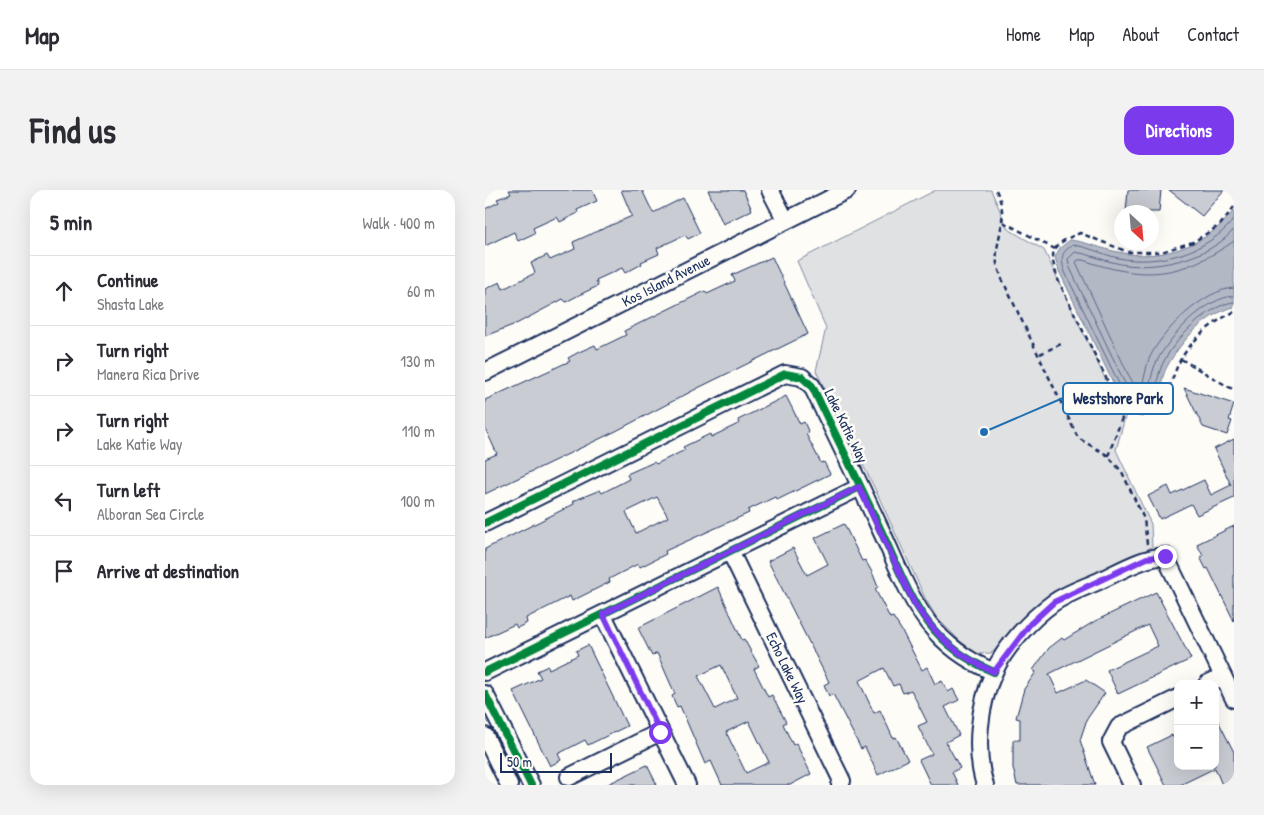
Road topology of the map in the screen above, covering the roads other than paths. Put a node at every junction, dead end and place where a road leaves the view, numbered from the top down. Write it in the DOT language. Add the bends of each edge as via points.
graph roads {
  1 [pos="770,190"];
  2 [pos="847,190"];
  3 [pos="786,221"];
  4 [pos="485,372"];
  5 [pos="859,487"];
  6 [pos="485,522"];
  7 [pos="730,551"];
  8 [pos="603,614"];
  9 [pos="485,672"];
  10 [pos="994,672"];
  11 [pos="1223,676"];
  12 [pos="1215,680"];
  13 [pos="485,694"];
  14 [pos="1234,699"];
  15 [pos="1174,700"];
  16 [pos="660,732"];
  17 [pos="485,736"];
  18 [pos="569,777"];
  19 [pos="509,785"];
  20 [pos="531,785"];
  21 [pos="687,785"];
  22 [pos="840,785"];
  23 [pos="985,785"];
  24 [pos="1132,785"];
  1 -- 3 [label="street"];
  2 -- 3 [label="street, Kos Island Avenue"];
  3 -- 4 [label="street, Kos Island Avenue"];
  5 -- 6 [label="street, Lake Katie Way" via="811,386 803,376 785,374"];
  5 -- 7 [label="street"];
  5 -- 10 [label="street, Lake Katie Way" via="914,603 925,619 958,653"];
  7 -- 8 [label="street"];
  7 -- 22 [label="street, Echo Lake Way" via="842,781"];
  8 -- 9 [label="street"];
  8 -- 16 [label="street"];
  10 -- 11 [label="street" via="1030,624 1054,602 1147,558 1165,556"];
  10 -- 23 [label="street" via="981,729 980,758"];
  11 -- 12 [label="street"];
  11 -- 14 [label="street"];
  13 -- 20 [label="street"];
  15 -- 24 [label="street" via="1119,727 1111,742"];
  16 -- 18 [label="street"];
  16 -- 21 [label="street"];
  17 -- 19 [label="street"];
}
